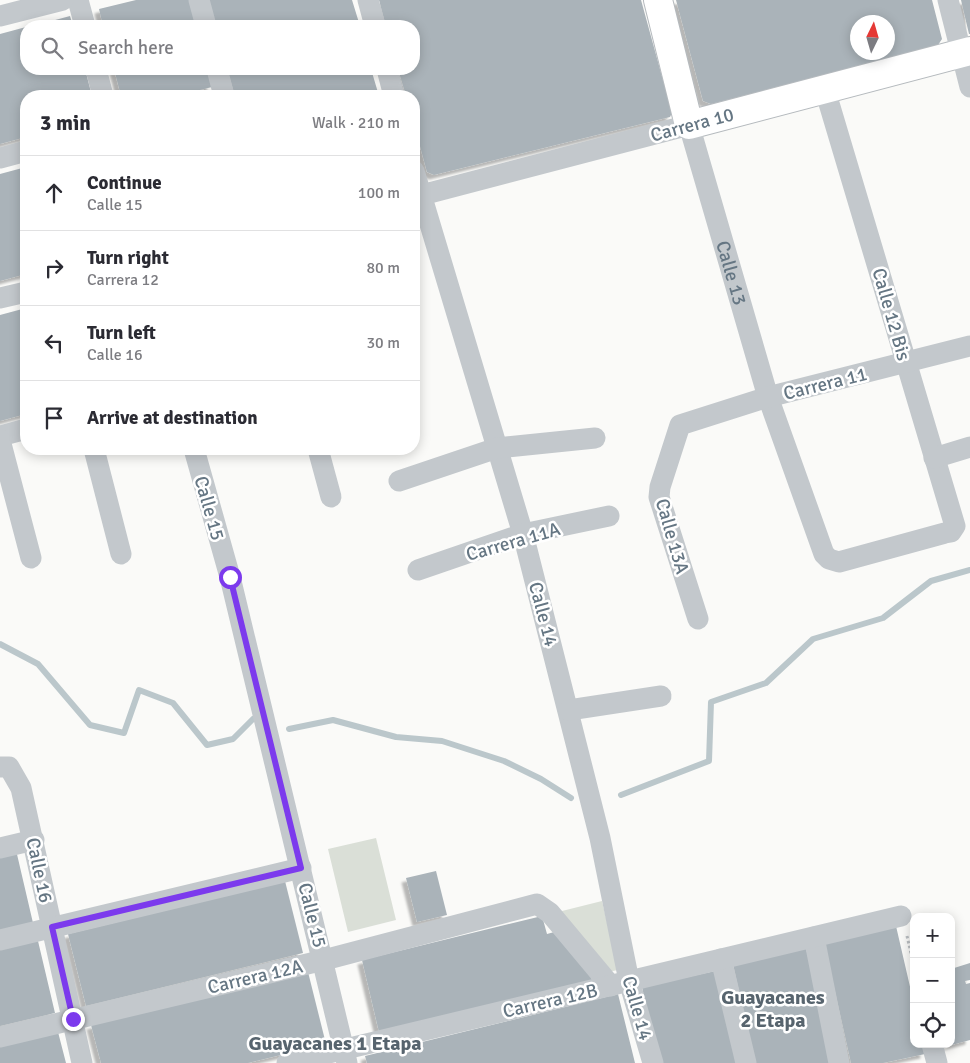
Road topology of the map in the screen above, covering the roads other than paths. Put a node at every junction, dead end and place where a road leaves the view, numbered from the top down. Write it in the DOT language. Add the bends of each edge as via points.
graph roads {
  1 [pos="63,0"];
  2 [pos="78,0"];
  3 [pos="199,0"];
  4 [pos="368,0"];
  5 [pos="658,0"];
  6 [pos="948,0"];
  7 [pos="0,16"];
  8 [pos="83,20"];
  9 [pos="204,20"];
  10 [pos="373,20"];
  11 [pos="966,52"];
  12 [pos="98,75"];
  13 [pos="219,75"];
  14 [pos="388,75"];
  15 [pos="970,87"];
  16 [pos="101,90"];
  17 [pos="222,90"];
  18 [pos="392,90"];
  19 [pos="825,90"];
  20 [pos="689,125"];
  21 [pos="20,153"];
  22 [pos="0,158"];
  23 [pos="420,195"];
  24 [pos="420,205"];
  25 [pos="20,293"];
  26 [pos="0,298"];
  27 [pos="970,346"];
  28 [pos="906,363"];
  29 [pos="768,397"];
  30 [pos="680,424"];
  31 [pos="20,431"];
  32 [pos="0,436"];
  33 [pos="594,438"];
  34 [pos="0,440"];
  35 [pos="497,448"];
  36 [pos="970,448"];
  37 [pos="96,455"];
  38 [pos="196,455"];
  39 [pos="320,455"];
  40 [pos="934,458"];
  41 [pos="399,481"];
  42 [pos="331,497"];
  43 [pos="609,516"];
  44 [pos="523,534"];
  45 [pos="945,534"];
  46 [pos="121,554"];
  47 [pos="31,558"];
  48 [pos="418,570"];
  49 [pos="698,619"];
  50 [pos="661,696"];
  51 [pos="569,710"];
  52 [pos="4,767"];
  53 [pos="34,840"];
  54 [pos="0,848"];
  55 [pos="301,868"];
  56 [pos="901,916"];
  57 [pos="52,927"];
  58 [pos="814,937"];
  59 [pos="0,940"];
  60 [pos="721,959"];
  61 [pos="324,960"];
  62 [pos="620,984"];
  63 [pos="73,1019"];
  64 [pos="0,1037"];
  65 [pos="933,1048"];
  66 [pos="346,1056"];
  67 [pos="82,1063"];
  68 [pos="287,1063"];
  69 [pos="654,1063"];
  70 [pos="746,1063"];
  71 [pos="839,1063"];
  72 [pos="937,1063"];
  1 -- 7 [label="street"];
  2 -- 8 [label="street"];
  3 -- 9 [label="street"];
  4 -- 10 [label="street"];
  5 -- 20 [label="main road, Calle 13"];
  6 -- 11 [label="street"];
  11 -- 15 [label="street"];
  11 -- 19 [label="main road, Carrera 10"];
  12 -- 16 [label="street"];
  13 -- 17 [label="street"];
  14 -- 18 [label="street"];
  19 -- 20 [label="main road, Carrera 10"];
  19 -- 28 [label="street, Calle 12 Bis"];
  20 -- 23 [label="street, Carrera 10"];
  20 -- 29 [label="street, Calle 13"];
  21 -- 22 [label="street"];
  24 -- 35 [label="street, Calle 14"];
  25 -- 26 [label="street"];
  27 -- 28 [label="street, Carrera 11"];
  28 -- 29 [label="street, Carrera 11"];
  28 -- 40 [label="street, Calle 12 Bis"];
  29 -- 30 [label="street, Carrera 11"];
  29 -- 45 [label="street, Calle 13" via="824,554 829,560 839,562"];
  30 -- 49 [label="street, Calle 13A" via="659,497"];
  31 -- 32 [label="street"];
  33 -- 35 [label="street"];
  34 -- 47 [label="street"];
  35 -- 41 [label="street"];
  35 -- 44 [label="street, Calle 14"];
  36 -- 40 [label="street"];
  37 -- 46 [label="street"];
  38 -- 55 [label="street, Calle 15" via="230,577"];
  39 -- 42 [label="street"];
  40 -- 45 [label="street, Calle 12 Bis" via="955,526"];
  43 -- 44 [label="street, Carrera 11A"];
  44 -- 48 [label="street, Carrera 11A"];
  44 -- 51 [label="street, Calle 14"];
  50 -- 51 [label="street"];
  51 -- 62 [label="street, Calle 14" via="600,838"];
  52 -- 53 [label="street, Calle 16" via="21,788"];
  53 -- 54 [label="street"];
  53 -- 57 [label="street, Calle 16"];
  55 -- 57 [label="street"];
  55 -- 61 [label="street, Calle 15"];
  56 -- 58 [label="street, Carrera 12B"];
  57 -- 59 [label="street"];
  57 -- 63 [label="street, Calle 16"];
  58 -- 60 [label="street, Carrera 12B"];
  58 -- 71 [label="street"];
  60 -- 62 [label="street, Carrera 12B"];
  60 -- 70 [label="street"];
  61 -- 62 [label="street, Carrera 12A" via="537,904 550,913"];
  61 -- 63 [label="street, Carrera 12A"];
  61 -- 66 [label="street, Calle 15"];
  62 -- 66 [label="street, Carrera 12B"];
  62 -- 69 [label="street, Calle 14"];
  63 -- 64 [label="street, Carrera 12A"];
  63 -- 67 [label="street, Calle 16"];
  65 -- 72 [label="street"];
  66 -- 68 [label="street, Carrera 12B"];
}
